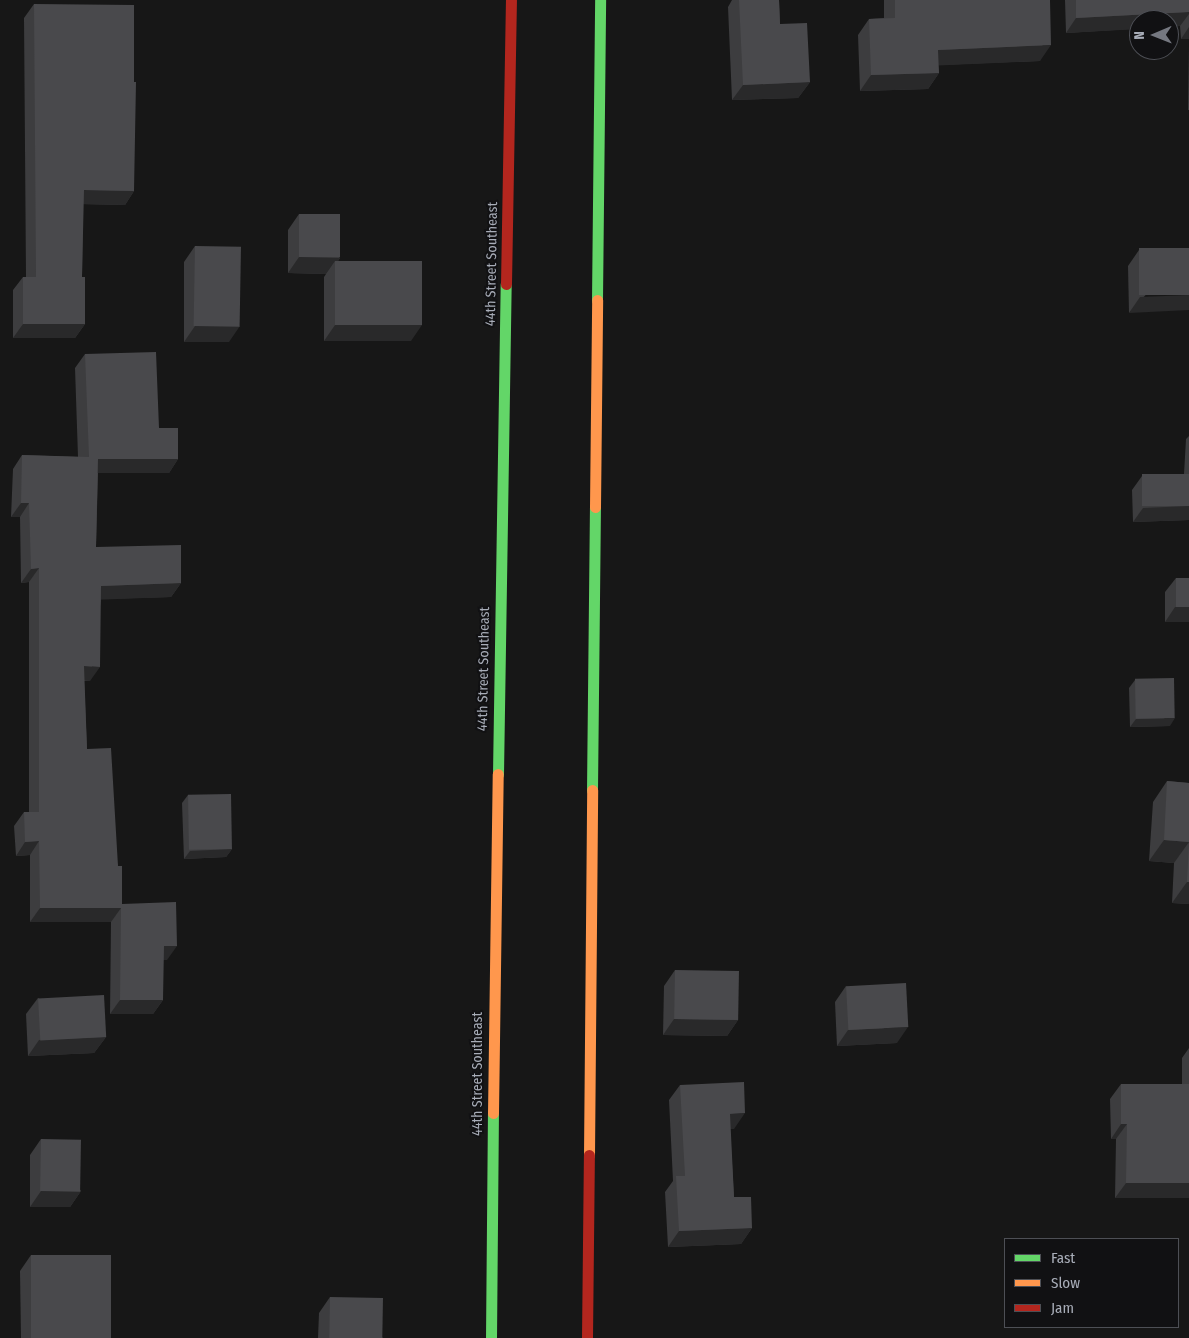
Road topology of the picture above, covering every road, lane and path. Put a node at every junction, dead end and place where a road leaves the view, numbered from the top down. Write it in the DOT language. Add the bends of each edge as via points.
graph roads {
  1 [pos="511,0"];
  2 [pos="595,0"];
  3 [pos="600,0"];
  4 [pos="600,17"];
  5 [pos="491,1338"];
  6 [pos="587,1338"];
  1 -- 5 [label="main road, 44th Street Southeast" via="494,966"];
  2 -- 4 [label="main road"];
  3 -- 4 [label="main road"];
  4 -- 6 [label="main road"];
}
